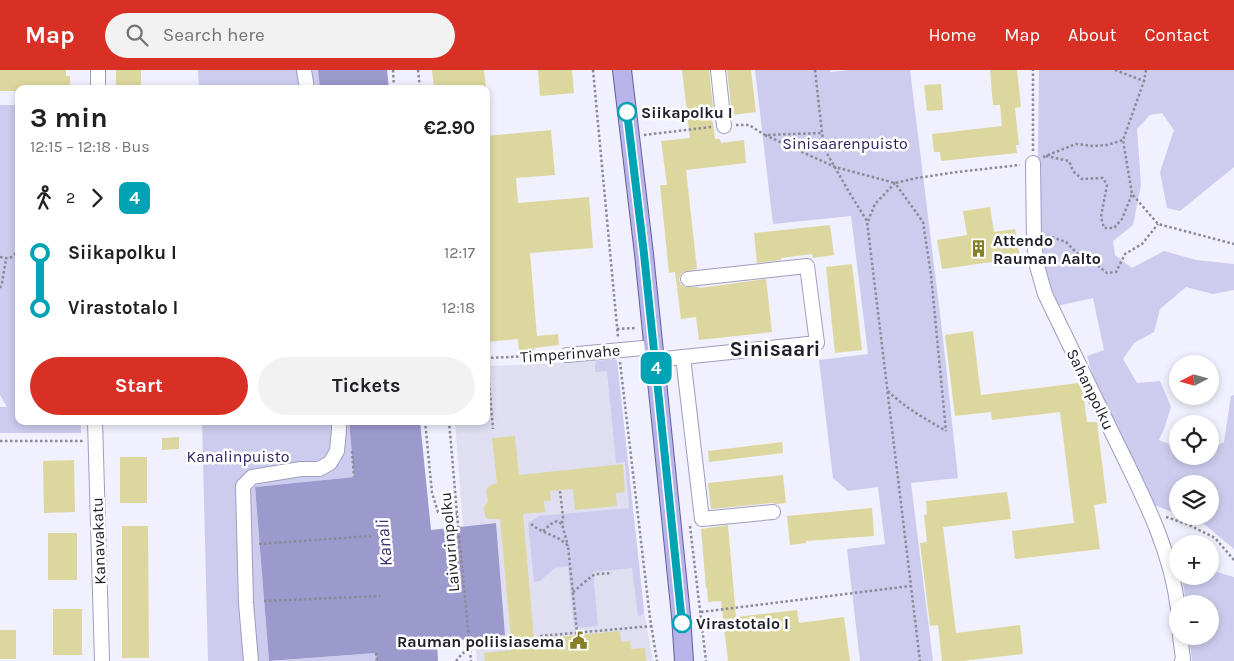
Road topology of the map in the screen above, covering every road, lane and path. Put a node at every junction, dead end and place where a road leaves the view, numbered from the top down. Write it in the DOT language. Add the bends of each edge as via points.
graph roads {
  1 [pos="98,70"];
  2 [pos="304,70"];
  3 [pos="393,70"];
  4 [pos="418,70"];
  5 [pos="593,70"];
  6 [pos="622,70"];
  7 [pos="718,70"];
  8 [pos="815,70"];
  9 [pos="1033,70"];
  10 [pos="1115,70"];
  11 [pos="1146,70"];
  12 [pos="1144,82"];
  13 [pos="98,85"];
  14 [pos="307,85"];
  15 [pos="394,85"];
  16 [pos="420,85"];
  17 [pos="724,126"];
  18 [pos="765,135"];
  19 [pos="1123,140"];
  20 [pos="1045,155"];
  21 [pos="1033,163"];
  22 [pos="835,167"];
  23 [pos="896,183"];
  24 [pos="1132,194"];
  25 [pos="868,221"];
  26 [pos="1158,224"];
  27 [pos="1049,236"];
  28 [pos="1234,244"];
  29 [pos="15,255"];
  30 [pos="0,257"];
  31 [pos="6,259"];
  32 [pos="688,279"];
  33 [pos="0,288"];
  34 [pos="619,350"];
  35 [pos="567,354"];
  36 [pos="654,354"];
  37 [pos="683,357"];
  38 [pos="490,358"];
  39 [pos="887,390"];
  40 [pos="490,399"];
  41 [pos="95,425"];
  42 [pos="339,425"];
  43 [pos="425,425"];
  44 [pos="449,425"];
  45 [pos="493,429"];
  46 [pos="0,440"];
  47 [pos="95,441"];
  48 [pos="560,491"];
  49 [pos="1148,510"];
  50 [pos="773,512"];
  51 [pos="457,514"];
  52 [pos="531,524"];
  53 [pos="562,524"];
  54 [pos="543,531"];
  55 [pos="372,536"];
  56 [pos="259,544"];
  57 [pos="568,546"];
  58 [pos="1234,560"];
  59 [pos="612,573"];
  60 [pos="910,586"];
  61 [pos="573,592"];
  62 [pos="1175,595"];
  63 [pos="380,596"];
  64 [pos="264,601"];
  65 [pos="700,612"];
  66 [pos="652,626"];
  67 [pos="577,632"];
  68 [pos="540,636"];
  69 [pos="1181,645"];
  70 [pos="470,649"];
  71 [pos="376,653"];
  72 [pos="102,661"];
  73 [pos="251,661"];
  74 [pos="377,661"];
  75 [pos="456,661"];
  76 [pos="471,661"];
  77 [pos="657,661"];
  78 [pos="684,661"];
  79 [pos="920,661"];
  80 [pos="1182,661"];
  1 -- 13 [label="street"];
  2 -- 14 [label="street"];
  3 -- 15 [label="path"];
  4 -- 16 [label="path"];
  5 -- 34 [label="path"];
  6 -- 36 [label="main road"];
  7 -- 17 [label="street"];
  8 -- 22 [label="path" via="825,150"];
  9 -- 21 [label="path"];
  10 -- 12 [label="path"];
  11 -- 12 [label="path"];
  12 -- 19 [label="path"];
  18 -- 22 [label="path"];
  19 -- 20 [label="path" via="1107,145 1076,144"];
  19 -- 24 [label="path"];
  20 -- 21 [label="path"];
  20 -- 24 [label="path" via="1069,161 1082,180 1103,178 1107,185 1101,217 1104,228 1114,228 1122,219"];
  21 -- 23 [label="path"];
  21 -- 49 [label="street, Sahanpolku" via="1034,240 1045,294"];
  22 -- 23 [label="path"];
  22 -- 25 [label="path"];
  23 -- 25 [label="path" via="875,204"];
  23 -- 39 [label="path" via="923,222 946,431 920,416"];
  24 -- 26 [label="path"];
  25 -- 39 [label="path"];
  26 -- 27 [label="path" via="1142,244 1125,254 1116,272 1107,273 1079,255 1066,242"];
  26 -- 28 [label="path"];
  29 -- 31 [label="path"];
  30 -- 31 [label="path"];
  31 -- 33 [label="path"];
  32 -- 37 [label="street, Timperinvahe" via="807,266 817,343"];
  34 -- 35 [label="street, Timperinvahe"];
  34 -- 36 [label="street, Timperinvahe"];
  34 -- 66 [label="path"];
  35 -- 38 [label="path, Timperinvahe"];
  36 -- 37 [label="street, Timperinvahe"];
  36 -- 78 [label="main road"];
  37 -- 50 [label="street" via="702,519"];
  39 -- 60 [label="path"];
  40 -- 45 [label="path"];
  41 -- 47 [label="street, Kanavakatu"];
  42 -- 73 [label="street" via="336,451 330,463 320,469 252,477 243,486"];
  43 -- 51 [label="path" via="432,493 438,512"];
  44 -- 51 [label="path, Laivurinpolku"];
  46 -- 47 [label="path"];
  47 -- 72 [label="street, Kanavakatu"];
  48 -- 53 [label="path"];
  49 -- 58 [label="path" via="1215,538"];
  49 -- 62 [label="street, Sahanpolku" via="1163,545"];
  51 -- 70 [label="path, Laivurinpolku"];
  52 -- 54 [label="path"];
  53 -- 54 [label="path" via="557,521"];
  53 -- 57 [label="path"];
  54 -- 57 [label="path" via="563,540"];
  55 -- 56 [label="path"];
  57 -- 61 [label="path"];
  59 -- 61 [label="path" via="595,575"];
  60 -- 65 [label="path"];
  60 -- 79 [label="path"];
  61 -- 67 [label="path"];
  63 -- 64 [label="path"];
  66 -- 67 [label="path"];
  66 -- 77 [label="path"];
  67 -- 68 [label="path"];
  69 -- 80 [label="street"];
  70 -- 75 [label="path"];
  70 -- 76 [label="path, Laivurinpolku"];
  71 -- 74 [label="path"];
}
